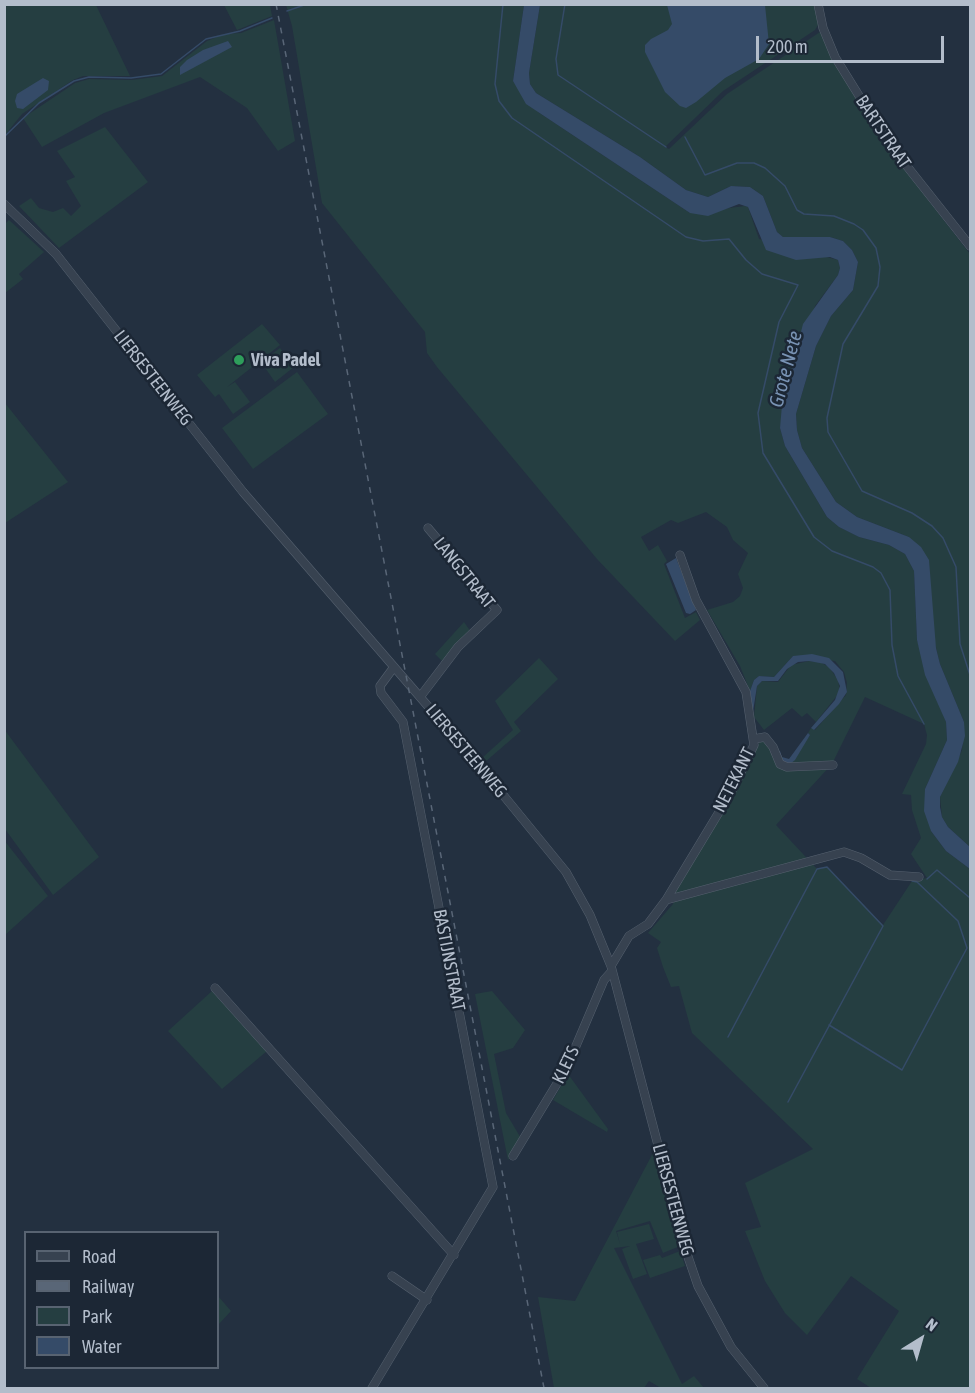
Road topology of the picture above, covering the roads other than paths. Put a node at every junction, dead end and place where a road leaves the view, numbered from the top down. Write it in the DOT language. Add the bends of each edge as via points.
graph roads {
  1 [pos="818,4"];
  2 [pos="4,204"];
  3 [pos="970,246"];
  4 [pos="428,528"];
  5 [pos="680,555"];
  6 [pos="394,667"];
  7 [pos="420,697"];
  8 [pos="754,738"];
  9 [pos="833,765"];
  10 [pos="919,877"];
  11 [pos="666,900"];
  12 [pos="611,968"];
  13 [pos="214,988"];
  14 [pos="513,1156"];
  15 [pos="454,1255"];
  16 [pos="392,1276"];
  17 [pos="427,1300"];
  18 [pos="372,1389"];
  19 [pos="764,1389"];
  1 -- 3 [label="street, BARTSTRAAT" via="835,57 887,141"];
  2 -- 6 [label="street, LIERSESTEENWEG" via="56,254 243,492"];
  4 -- 7 [label="street, LANGSTRAAT" via="497,610 458,647"];
  5 -- 8 [label="street, NETEKANT" via="696,600 746,692 749,727"];
  6 -- 7 [label="street, LIERSESTEENWEG"];
  6 -- 15 [label="street, BASTIJNSTRAAT" via="380,686 381,693 403,722 493,1187"];
  7 -- 12 [label="street, LIERSESTEENWEG" via="566,872 590,915"];
  8 -- 9 [label="street" via="765,737 780,764 787,767"];
  8 -- 11 [label="street, NETEKANT" via="732,789"];
  10 -- 11 [label="street" via="890,875 849,852"];
  11 -- 12 [label="street, NETEKANT" via="648,924 629,936"];
  12 -- 14 [label="street, KLETS" via="567,1067"];
  12 -- 19 [label="street, LIERSESTEENWEG" via="698,1286 731,1347"];
  13 -- 15 [label="street"];
  15 -- 17 [label="street, BASTIJNSTRAAT"];
  16 -- 17 [label="street"];
  17 -- 18 [label="street, BASTIJNSTRAAT"];
}
